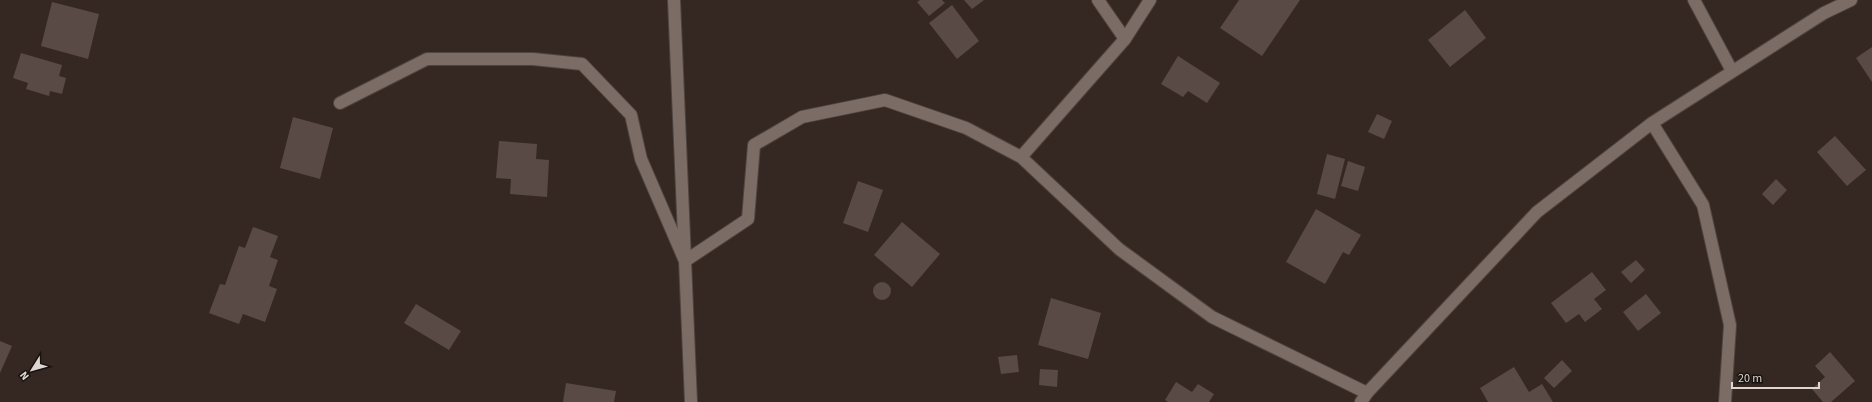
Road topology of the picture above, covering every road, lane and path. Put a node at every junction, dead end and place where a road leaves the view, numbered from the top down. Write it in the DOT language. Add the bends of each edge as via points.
graph roads {
  1 [pos="674,0"];
  2 [pos="1098,0"];
  3 [pos="1150,0"];
  4 [pos="1694,0"];
  5 [pos="1851,0"];
  6 [pos="1125,39"];
  7 [pos="1732,71"];
  8 [pos="340,103"];
  9 [pos="1652,124"];
  10 [pos="1021,157"];
  11 [pos="685,261"];
  12 [pos="1364,398"];
  13 [pos="691,402"];
  14 [pos="1725,402"];
  1 -- 11 [label="street"];
  2 -- 6 [label="street"];
  3 -- 6 [label="street"];
  4 -- 7 [label="street"];
  5 -- 7 [label="street" via="1824,13"];
  6 -- 10 [label="street"];
  7 -- 9 [label="street"];
  8 -- 11 [label="street" via="427,59 533,60 582,64 631,115 641,159"];
  9 -- 12 [label="street" via="1537,212"];
  9 -- 14 [label="street" via="1703,205 1730,325"];
  10 -- 11 [label="street" via="966,128 885,100 802,117 754,145 748,219"];
  10 -- 12 [label="street" via="1119,249 1212,317"];
  11 -- 13 [label="street"];
}
